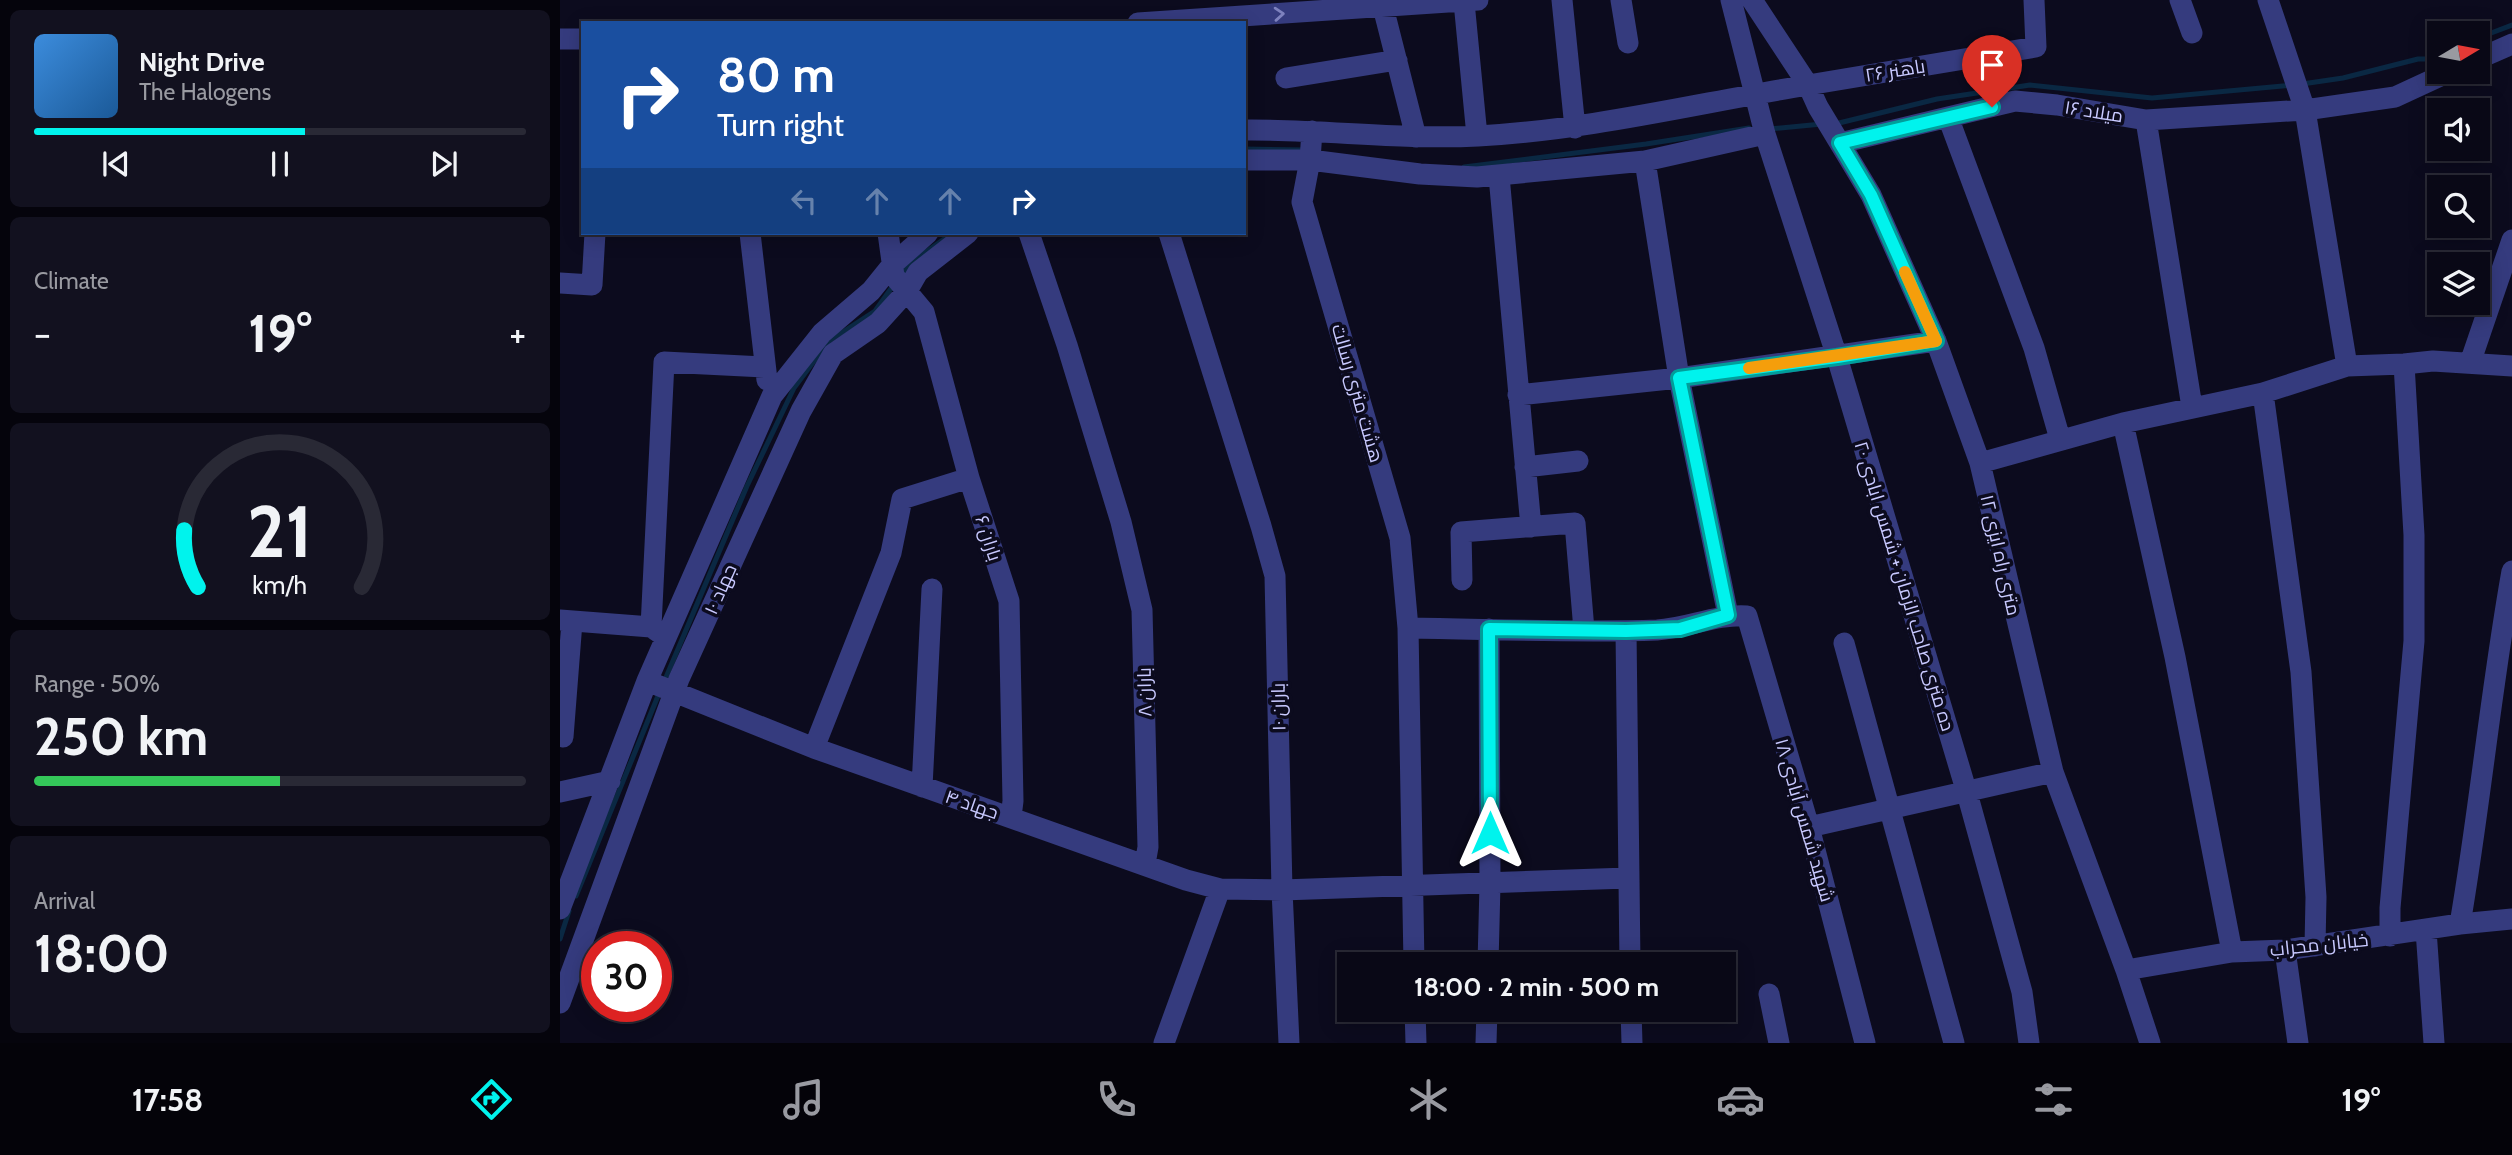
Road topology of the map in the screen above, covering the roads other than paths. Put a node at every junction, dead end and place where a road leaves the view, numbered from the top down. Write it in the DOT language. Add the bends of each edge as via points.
graph roads {
  1 [pos="1562,0"];
  2 [pos="1621,0"];
  3 [pos="1731,0"];
  4 [pos="1752,0"];
  5 [pos="2034,0"];
  6 [pos="2180,0"];
  7 [pos="2268,0"];
  8 [pos="1456,1"];
  9 [pos="1384,7"];
  10 [pos="1169,21"];
  11 [pos="2192,33"];
  12 [pos="560,39"];
  13 [pos="581,39"];
  14 [pos="1628,43"];
  15 [pos="2512,44"];
  16 [pos="2490,54"];
  17 [pos="1397,60"];
  18 [pos="1286,78"];
  19 [pos="2427,82"];
  20 [pos="1808,85"];
  21 [pos="1754,93"];
  22 [pos="2305,110"];
  23 [pos="1948,117"];
  24 [pos="2146,120"];
  25 [pos="1574,128"];
  26 [pos="1246,130"];
  27 [pos="1312,131"];
  28 [pos="1765,134"];
  29 [pos="1477,136"];
  30 [pos="1416,137"];
  31 [pos="1837,139"];
  32 [pos="1246,160"];
  33 [pos="1310,160"];
  34 [pos="1645,160"];
  35 [pos="1499,176"];
  36 [pos="595,235"];
  37 [pos="750,235"];
  38 [pos="888,235"];
  39 [pos="927,235"];
  40 [pos="965,235"];
  41 [pos="1030,235"];
  42 [pos="1170,235"];
  43 [pos="2512,240"];
  44 [pos="899,279"];
  45 [pos="560,284"];
  46 [pos="1936,341"];
  47 [pos="1837,357"];
  48 [pos="2470,363"];
  49 [pos="2404,364"];
  50 [pos="2347,366"];
  51 [pos="2512,366"];
  52 [pos="765,367"];
  53 [pos="1679,378"];
  54 [pos="2263,393"];
  55 [pos="1518,395"];
  56 [pos="772,396"];
  57 [pos="2192,407"];
  58 [pos="2123,423"];
  59 [pos="2060,439"];
  60 [pos="1578,461"];
  61 [pos="1980,463"];
  62 [pos="1525,467"];
  63 [pos="969,478"];
  64 [pos="1531,527"];
  65 [pos="2512,572"];
  66 [pos="1462,580"];
  67 [pos="932,589"];
  68 [pos="1728,615"];
  69 [pos="566,621"];
  70 [pos="1408,628"];
  71 [pos="1489,629"];
  72 [pos="1584,630"];
  73 [pos="1626,631"];
  74 [pos="659,633"];
  75 [pos="1844,643"];
  76 [pos="662,687"];
  77 [pos="563,737"];
  78 [pos="814,748"];
  79 [pos="2053,772"];
  80 [pos="610,781"];
  81 [pos="922,787"];
  82 [pos="560,792"];
  83 [pos="1967,793"];
  84 [pos="1889,811"];
  85 [pos="1011,817"];
  86 [pos="1809,827"];
  87 [pos="1145,864"];
  88 [pos="1628,878"];
  89 [pos="1490,884"];
  90 [pos="1413,887"];
  91 [pos="1220,889"];
  92 [pos="1282,890"];
  93 [pos="560,909"];
  94 [pos="2512,919"];
  95 [pos="2460,924"];
  96 [pos="2426,930"];
  97 [pos="2390,936"];
  98 [pos="2315,946"];
  99 [pos="2285,950"];
  100 [pos="1414,952"];
  101 [pos="1488,952"];
  102 [pos="1630,952"];
  103 [pos="2232,952"];
  104 [pos="2126,970"];
  105 [pos="1769,994"];
  106 [pos="560,1003"];
  107 [pos="1415,1022"];
  108 [pos="1487,1022"];
  109 [pos="1631,1022"];
  110 [pos="1164,1043"];
  111 [pos="1289,1043"];
  112 [pos="1416,1043"];
  113 [pos="1486,1043"];
  114 [pos="1632,1043"];
  115 [pos="1779,1043"];
  116 [pos="1865,1043"];
  117 [pos="1954,1043"];
  118 [pos="2029,1043"];
  119 [pos="2150,1043"];
  120 [pos="2298,1043"];
  121 [pos="2434,1043"];
  1 -- 25 [label="street"];
  2 -- 14 [label="street"];
  3 -- 21 [label="street, ده متری صاحب الزمان + شمس ابادی ۲۰"];
  4 -- 20 [label="street"];
  5 -- 20 [label="street, باهنر ۲۶" via="2036,47"];
  6 -- 11 [label="street"];
  7 -- 22 [label="street"];
  8 -- 9 [label="street"];
  8 -- 29 [label="street"];
  10 -- 9 [label="street, one-way"];
  9 -- 17 [label="street"];
  12 -- 13 [label="street"];
  15 -- 16 [label="street"];
  17 -- 18 [label="street"];
  17 -- 30 [label="street"];
  19 -- 22 [label="street" via="2395,97"];
  20 -- 21 [label="street"];
  20 -- 31 [label="street, ۱۲ متری راه ایزی"];
  21 -- 25 [label="street"];
  21 -- 28 [label="street, ده متری صاحب الزمان + شمس ابادی ۲۰"];
  22 -- 24 [label="street"];
  22 -- 50 [label="street"];
  23 -- 24 [label="street, میلاد ۱۶" via="2015,102"];
  23 -- 31 [label="street, میلاد ۱۶"];
  23 -- 59 [label="street" via="2034,348"];
  24 -- 57 [label="street, میلاد ۱۶"];
  25 -- 29 [label="street"];
  26 -- 27 [label="street"];
  27 -- 30 [label="street"];
  27 -- 33 [label="street, هشت متری رسالت"];
  28 -- 34 [label="street"];
  28 -- 47 [label="street, ده متری صاحب الزمان + شمس ابادی ۲۰"];
  29 -- 30 [label="street"];
  31 -- 46 [label="street, ۱۲ متری راه ایزی" via="1871,195"];
  32 -- 33 [label="street"];
  33 -- 35 [label="street" via="1420,174"];
  33 -- 70 [label="street, هشت متری رسالت" via="1302,202 1400,538"];
  34 -- 35 [label="street"];
  34 -- 53 [label="street"];
  35 -- 55 [label="street"];
  36 -- 45 [label="street" via="592,285"];
  37 -- 52 [label="street"];
  38 -- 44 [label="street"];
  39 -- 44 [label="street"];
  40 -- 44 [label="street, جهاد ۱۰" via="918,272"];
  41 -- 87 [label="street, باران ۸" via="1121,522 1142,610"];
  42 -- 92 [label="street, باران ۱۰" via="1275,576"];
  43 -- 48 [label="street"];
  44 -- 56 [label="street" via="871,291 822,333"];
  44 -- 63 [label="street, باران ۶" via="924,312"];
  44 -- 76 [label="street, جهاد ۱۰" via="878,323 833,354 801,411 679,679"];
  46 -- 47 [label="street"];
  46 -- 61 [label="street, ۱۲ متری راه ایزی"];
  47 -- 53 [label="street"];
  47 -- 83 [label="street, ده متری صاحب الزمان + شمس ابادی ۲۰"];
  48 -- 49 [label="street"];
  48 -- 51 [label="street"];
  49 -- 50 [label="street"];
  49 -- 97 [label="street" via="2414,535 2414,641"];
  50 -- 54 [label="street"];
  52 -- 56 [label="street"];
  52 -- 74 [label="street" via="664,362"];
  53 -- 55 [label="street"];
  53 -- 68 [label="street"];
  54 -- 57 [label="street"];
  54 -- 98 [label="street" via="2301,672"];
  55 -- 62 [label="street"];
  56 -- 74 [label="street"];
  57 -- 58 [label="street"];
  58 -- 59 [label="street"];
  58 -- 103 [label="street" via="2175,657"];
  59 -- 61 [label="street"];
  60 -- 62 [label="street"];
  61 -- 79 [label="street, ۱۲ متری راه ایزی"];
  62 -- 64 [label="street"];
  63 -- 78 [label="street" via="902,499 891,553"];
  63 -- 85 [label="street, باران ۶" via="1009,601"];
  64 -- 66 [label="street" via="1461,532"];
  64 -- 72 [label="street" via="1575,523"];
  65 -- 95 [label="street"];
  67 -- 81 [label="street"];
  68 -- 73 [label="street" via="1680,629"];
  68 -- 86 [label="street, شهید شمس آبادی ۱۸" via="1747,616"];
  69 -- 74 [label="street"];
  69 -- 77 [label="street"];
  70 -- 71 [label="street"];
  70 -- 90 [label="street, هشت متری رسالت"];
  71 -- 72 [label="street"];
  71 -- 89 [label="street"];
  72 -- 73 [label="street"];
  73 -- 88 [label="street"];
  74 -- 76 [label="street"];
  75 -- 84 [label="street"];
  76 -- 78 [label="street, جهاد ۴"];
  76 -- 80 [label="street"];
  76 -- 106 [label="street, جهاد ۱۰"];
  78 -- 81 [label="street, جهاد ۴"];
  79 -- 83 [label="street"];
  79 -- 104 [label="street, ۱۲ متری راه ایزی"];
  80 -- 82 [label="street"];
  80 -- 93 [label="street"];
  81 -- 85 [label="street, جهاد ۴"];
  83 -- 84 [label="street"];
  83 -- 118 [label="street, ده متری صاحب الزمان + شمس ابادی ۲۰" via="2022,992"];
  84 -- 86 [label="street"];
  84 -- 117 [label="street"];
  85 -- 87 [label="street, جهاد ۴"];
  86 -- 116 [label="street, شهید شمس آبادی ۱۸"];
  87 -- 91 [label="street, جهاد ۴"];
  88 -- 89 [label="street, جهاد ۴"];
  88 -- 102 [label="street"];
  89 -- 90 [label="street, جهاد ۴"];
  89 -- 101 [label="street"];
  90 -- 92 [label="street, جهاد ۴"];
  90 -- 100 [label="street, هشت متری رسالت"];
  91 -- 92 [label="street, جهاد ۴"];
  91 -- 110 [label="street"];
  92 -- 111 [label="street, باران ۱۰"];
  94 -- 95 [label="street, خیابان محراب"];
  95 -- 96 [label="street, خیابان محراب"];
  96 -- 97 [label="street, خیابان محراب"];
  96 -- 121 [label="street"];
  97 -- 98 [label="street, خیابان محراب"];
  98 -- 99 [label="street, خیابان محراب"];
  99 -- 103 [label="street, خیابان محراب"];
  99 -- 120 [label="street"];
  103 -- 104 [label="street, خیابان محراب"];
  104 -- 119 [label="street, ۱۲ متری راه ایزی"];
  105 -- 115 [label="street"];
  107 -- 112 [label="street"];
  108 -- 113 [label="street"];
  109 -- 114 [label="street"];
}
